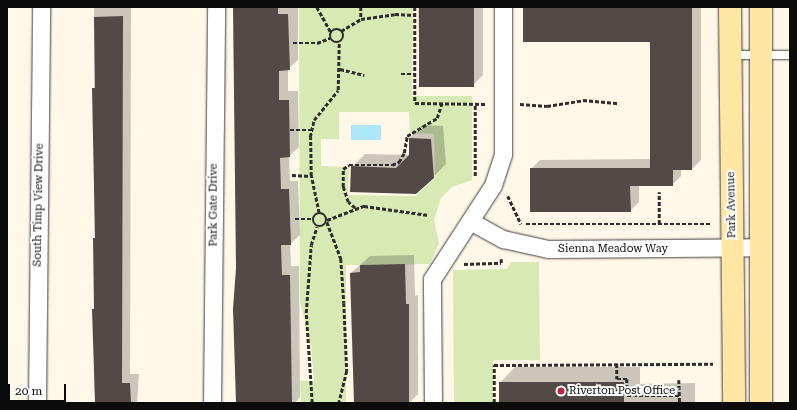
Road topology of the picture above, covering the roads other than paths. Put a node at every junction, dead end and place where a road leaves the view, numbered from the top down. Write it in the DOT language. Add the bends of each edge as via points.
graph roads {
  1 [pos="41,7"];
  2 [pos="216,7"];
  3 [pos="503,7"];
  4 [pos="730,7"];
  5 [pos="761,7"];
  6 [pos="730,55"];
  7 [pos="762,55"];
  8 [pos="790,55"];
  9 [pos="470,221"];
  10 [pos="762,247"];
  11 [pos="733,248"];
  12 [pos="37,403"];
  13 [pos="212,403"];
  14 [pos="433,403"];
  15 [pos="734,403"];
  16 [pos="761,403"];
  1 -- 12 [label="street, South Timp View Drive"];
  2 -- 13 [label="street, Park Gate Drive"];
  3 -- 9 [label="street" via="503,155 493,185"];
  4 -- 6 [label="street, Park Avenue"];
  5 -- 7 [label="street"];
  6 -- 7 [label="lane"];
  6 -- 11 [label="street, Park Avenue"];
  7 -- 8 [label="lane"];
  7 -- 10 [label="street"];
  9 -- 11 [label="street, Sienna Meadow Way" via="503,239 548,249"];
  9 -- 14 [label="street" via="432,279"];
  10 -- 11 [label="street, Sienna Meadow Way"];
  10 -- 16 [label="street"];
  11 -- 15 [label="street, Park Avenue"];
}
